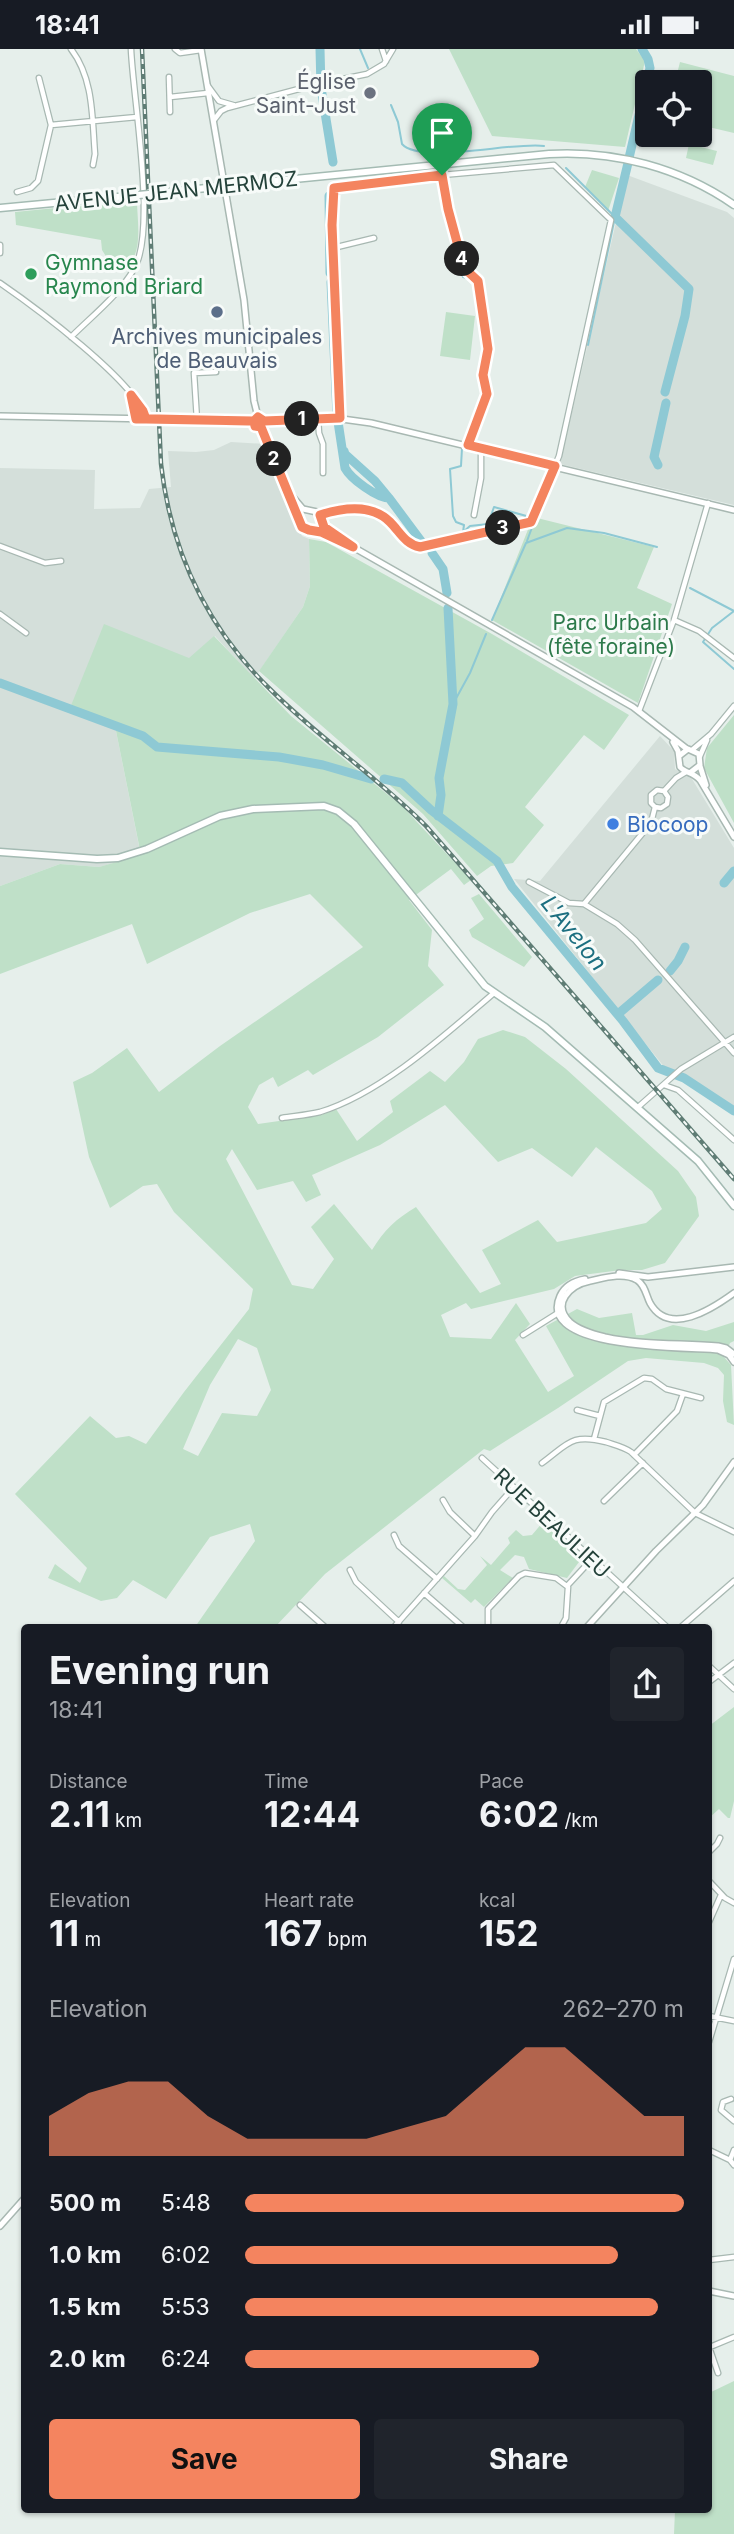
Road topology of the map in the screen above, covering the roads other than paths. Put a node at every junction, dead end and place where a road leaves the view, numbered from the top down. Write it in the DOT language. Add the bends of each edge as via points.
graph roads {
  1 [pos="71,49"];
  2 [pos="131,49"];
  3 [pos="175,49"];
  4 [pos="201,49"];
  5 [pos="382,49"];
  6 [pos="393,49"];
  7 [pos="386,61"];
  8 [pos="169,77"];
  9 [pos="39,78"];
  10 [pos="206,83"];
  11 [pos="208,93"];
  12 [pos="170,97"];
  13 [pos="241,105"];
  14 [pos="170,112"];
  15 [pos="137,117"];
  16 [pos="92,121"];
  17 [pos="214,121"];
  18 [pos="51,125"];
  19 [pos="93,165"];
  20 [pos="442,175"];
  21 [pos="17,192"];
  22 [pos="734,207"];
  23 [pos="0,208"];
  24 [pos="374,238"];
  25 [pos="0,245"];
  26 [pos="333,248"];
  27 [pos="0,253"];
  28 [pos="0,283"];
  29 [pos="71,337"];
  30 [pos="216,372"];
  31 [pos="131,395"];
  32 [pos="0,416"];
  33 [pos="318,418"];
  34 [pos="338,418"];
  35 [pos="136,419"];
  36 [pos="146,419"];
  37 [pos="197,420"];
  38 [pos="259,422"];
  39 [pos="464,444"];
  40 [pos="481,448"];
  41 [pos="555,466"];
  42 [pos="323,473"];
  43 [pos="286,488"];
  44 [pos="708,503"];
  45 [pos="310,510"];
  46 [pos="734,510"];
  47 [pos="474,515"];
  48 [pos="320,518"];
  49 [pos="300,520"];
  50 [pos="312,531"];
  51 [pos="0,546"];
  52 [pos="353,547"];
  53 [pos="61,561"];
  54 [pos="0,614"];
  55 [pos="674,620"];
  56 [pos="26,633"];
  57 [pos="734,658"];
  58 [pos="734,706"];
  59 [pos="639,711"];
  60 [pos="711,734"];
  61 [pos="669,737"];
  62 [pos="690,750"];
  63 [pos="679,755"];
  64 [pos="699,755"];
  65 [pos="679,766"];
  66 [pos="700,766"];
  67 [pos="688,772"];
  68 [pos="672,782"];
  69 [pos="664,791"];
  70 [pos="710,794"];
  71 [pos="655,807"];
  72 [pos="734,837"];
  73 [pos="0,852"];
  74 [pos="529,882"];
  75 [pos="584,904"];
  76 [pos="494,993"];
  77 [pos="734,1037"];
  78 [pos="725,1042"];
  79 [pos="734,1053"];
  80 [pos="664,1086"];
  81 [pos="637,1108"];
  82 [pos="282,1118"];
  83 [pos="734,1140"];
  84 [pos="734,1206"];
  85 [pos="734,1267"];
  86 [pos="648,1277"];
  87 [pos="642,1284"];
  88 [pos="734,1293"];
  89 [pos="558,1313"];
  90 [pos="523,1335"];
  91 [pos="731,1351"];
  92 [pos="734,1362"];
  93 [pos="683,1394"];
  94 [pos="701,1398"];
  95 [pos="577,1410"];
  96 [pos="600,1416"];
  97 [pos="594,1439"];
  98 [pos="634,1455"];
  99 [pos="482,1458"];
  100 [pos="734,1462"];
  101 [pos="542,1463"];
  102 [pos="643,1463"];
  103 [pos="514,1487"];
  104 [pos="443,1500"];
  105 [pos="604,1501"];
  106 [pos="695,1513"];
  107 [pos="734,1532"];
  108 [pos="394,1535"];
  109 [pos="475,1536"];
  110 [pos="592,1559"];
  111 [pos="350,1570"];
  112 [pos="437,1579"];
  113 [pos="733,1583"];
  114 [pos="567,1585"];
  115 [pos="623,1587"];
  116 [pos="424,1593"];
  117 [pos="300,1605"];
  118 [pos="399,1622"];
  119 [pos="322,1624"];
  120 [pos="460,1624"];
  121 [pos="488,1624"];
  122 [pos="564,1624"];
  123 [pos="590,1624"];
  124 [pos="664,1624"];
  125 [pos="685,1624"];
  126 [pos="734,1663"];
  127 [pos="712,1669"];
  128 [pos="718,1675"];
  129 [pos="712,1680"];
  130 [pos="734,1689"];
  131 [pos="720,1837"];
  132 [pos="712,1849"];
  133 [pos="712,1884"];
  134 [pos="722,1895"];
  135 [pos="734,1903"];
  136 [pos="712,1916"];
  137 [pos="734,1959"];
  138 [pos="712,2017"];
  139 [pos="717,2018"];
  140 [pos="734,2021"];
  141 [pos="712,2033"];
  142 [pos="730,2099"];
  143 [pos="734,2120"];
  144 [pos="734,2150"];
  145 [pos="712,2151"];
  146 [pos="730,2160"];
  147 [pos="734,2165"];
  148 [pos="21,2202"];
  149 [pos="0,2226"];
  150 [pos="734,2257"];
  151 [pos="712,2260"];
  152 [pos="712,2292"];
  153 [pos="734,2296"];
  154 [pos="734,2337"];
  155 [pos="712,2346"];
  156 [pos="712,2356"];
  157 [pos="718,2373"];
  1 -- 16 [label="street" via="87,79"];
  2 -- 15 [label="street"];
  3 -- 4 [label="street" via="180,53"];
  4 -- 10 [label="street"];
  5 -- 7 [label="street"];
  6 -- 7 [label="street"];
  7 -- 13 [label="street" via="362,76"];
  8 -- 12 [label="street"];
  9 -- 18 [label="street"];
  10 -- 11 [label="street"];
  10 -- 13 [label="street" via="221,102"];
  11 -- 12 [label="street"];
  11 -- 17 [label="street"];
  12 -- 14 [label="street"];
  13 -- 17 [label="street" via="224,109"];
  15 -- 16 [label="street"];
  15 -- 29 [label="street" via="143,208 139,255 127,279"];
  16 -- 18 [label="street"];
  16 -- 19 [label="street"];
  17 -- 38 [label="street"];
  18 -- 21 [label="street" via="38,181"];
  20 -- 26 [label="street" via="334,188"];
  20 -- 39 [label="street" via="464,268 478,281 488,349 483,375 487,394"];
  20 -- 41 [label="street" via="554,165 611,220"];
  22 -- 23 [label="main road, AVENUE JEAN MERMOZ, bridge" via="691,183 644,165 603,156 556,154"];
  24 -- 26 [label="street"];
  25 -- 27 [label="street"];
  26 -- 34 [label="street"];
  28 -- 29 [label="street"];
  29 -- 31 [label="street"];
  30 -- 37 [label="street" via="194,373"];
  31 -- 35 [label="street"];
  31 -- 36 [label="street"];
  32 -- 35 [label="street"];
  33 -- 34 [label="street"];
  33 -- 38 [label="street"];
  33 -- 42 [label="street"];
  34 -- 39 [label="street"];
  35 -- 36 [label="street"];
  36 -- 37 [label="street"];
  37 -- 38 [label="street"];
  38 -- 43 [label="street"];
  39 -- 40 [label="street"];
  40 -- 41 [label="street"];
  40 -- 47 [label="street"];
  41 -- 44 [label="street"];
  41 -- 48 [label="street" via="531,522 423,547 408,542 388,519 373,512 350,508"];
  43 -- 45 [label="street" via="300,506"];
  43 -- 49 [label="street"];
  44 -- 46 [label="street"];
  44 -- 55 [label="street"];
  45 -- 48 [label="street"];
  45 -- 49 [label="street"];
  48 -- 50 [label="street"];
  48 -- 52 [label="street" via="324,527"];
  49 -- 50 [label="street" via="304,529"];
  50 -- 52 [label="street"];
  51 -- 53 [label="street" via="45,563"];
  52 -- 59 [label="street"];
  54 -- 56 [label="street"];
  55 -- 57 [label="street" via="706,636"];
  55 -- 59 [label="street"];
  58 -- 60 [label="street"];
  59 -- 61 [label="street"];
  60 -- 62 [label="street"];
  60 -- 64 [label="street"];
  61 -- 62 [label="street"];
  61 -- 63 [label="street"];
  62 -- 63 [label="street"];
  62 -- 64 [label="street"];
  63 -- 65 [label="street"];
  64 -- 66 [label="street"];
  65 -- 67 [label="street"];
  65 -- 68 [label="street"];
  66 -- 67 [label="street"];
  66 -- 70 [label="street"];
  67 -- 68 [label="street"];
  67 -- 70 [label="street"];
  68 -- 69 [label="street"];
  69 -- 71 [label="street" via="668,803 661,809"];
  69 -- 71 [label="street" via="651,795"];
  70 -- 72 [label="street"];
  71 -- 75 [label="street" via="652,821"];
  73 -- 76 [label="main road" via="118,858 244,810 332,813 362,835"];
  74 -- 75 [label="street" via="572,904"];
  75 -- 78 [label="street" via="635,940"];
  76 -- 81 [label="main road" via="545,1027"];
  76 -- 82 [label="street" via="432,1046 384,1079 324,1110"];
  77 -- 78 [label="street"];
  78 -- 79 [label="street"];
  78 -- 80 [label="street" via="677,1072"];
  80 -- 81 [label="street"];
  80 -- 83 [label="street" via="678,1090"];
  81 -- 84 [label="main road" via="703,1166"];
  85 -- 86 [label="street"];
  86 -- 87 [label="street"];
  86 -- 89 [label="street" via="620,1273 575,1281 560,1294"];
  87 -- 88 [label="street" via="654,1309 672,1319 693,1316"];
  87 -- 91 [label="street" via="620,1276 582,1283 566,1294 563,1313 579,1328 608,1337"];
  89 -- 90 [label="street"];
  89 -- 91 [label="street" via="571,1328 600,1340"];
  91 -- 92 [label="street"];
  93 -- 94 [label="street"];
  93 -- 96 [label="street" via="644,1378 604,1402"];
  93 -- 98 [label="street" via="677,1411"];
  95 -- 96 [label="street"];
  96 -- 97 [label="street"];
  97 -- 98 [label="street" via="624,1447"];
  97 -- 101 [label="street" via="575,1439"];
  98 -- 102 [label="street"];
  99 -- 103 [label="street, RUE BEAULIEU"];
  100 -- 106 [label="street"];
  102 -- 105 [label="street"];
  102 -- 106 [label="street"];
  103 -- 109 [label="street"];
  103 -- 110 [label="street, RUE BEAULIEU"];
  104 -- 109 [label="street"];
  106 -- 107 [label="street"];
  106 -- 115 [label="street"];
  108 -- 112 [label="street"];
  109 -- 112 [label="street"];
  110 -- 114 [label="street"];
  110 -- 115 [label="street, RUE BEAULIEU"];
  111 -- 118 [label="street" via="356,1582"];
  112 -- 116 [label="street"];
  113 -- 125 [label="street"];
  114 -- 121 [label="street" via="551,1577 521,1575 488,1609"];
  114 -- 122 [label="street"];
  115 -- 123 [label="street"];
  115 -- 124 [label="street, RUE BEAULIEU"];
  116 -- 118 [label="street"];
  116 -- 120 [label="street"];
  117 -- 119 [label="street"];
  126 -- 128 [label="street"];
  127 -- 128 [label="street"];
  128 -- 129 [label="street"];
  128 -- 130 [label="street"];
  131 -- 132 [label="street"];
  133 -- 134 [label="street"];
  134 -- 135 [label="street"];
  134 -- 136 [label="street"];
  137 -- 139 [label="street"];
  138 -- 139 [label="street"];
  139 -- 140 [label="street"];
  139 -- 141 [label="street"];
  142 -- 143 [label="street" via="723,2102 721,2110"];
  144 -- 146 [label="street"];
  145 -- 146 [label="street"];
  146 -- 147 [label="street"];
  148 -- 149 [label="street"];
  150 -- 151 [label="street"];
  152 -- 153 [label="street"];
  154 -- 155 [label="street"];
  156 -- 157 [label="street"];
}
